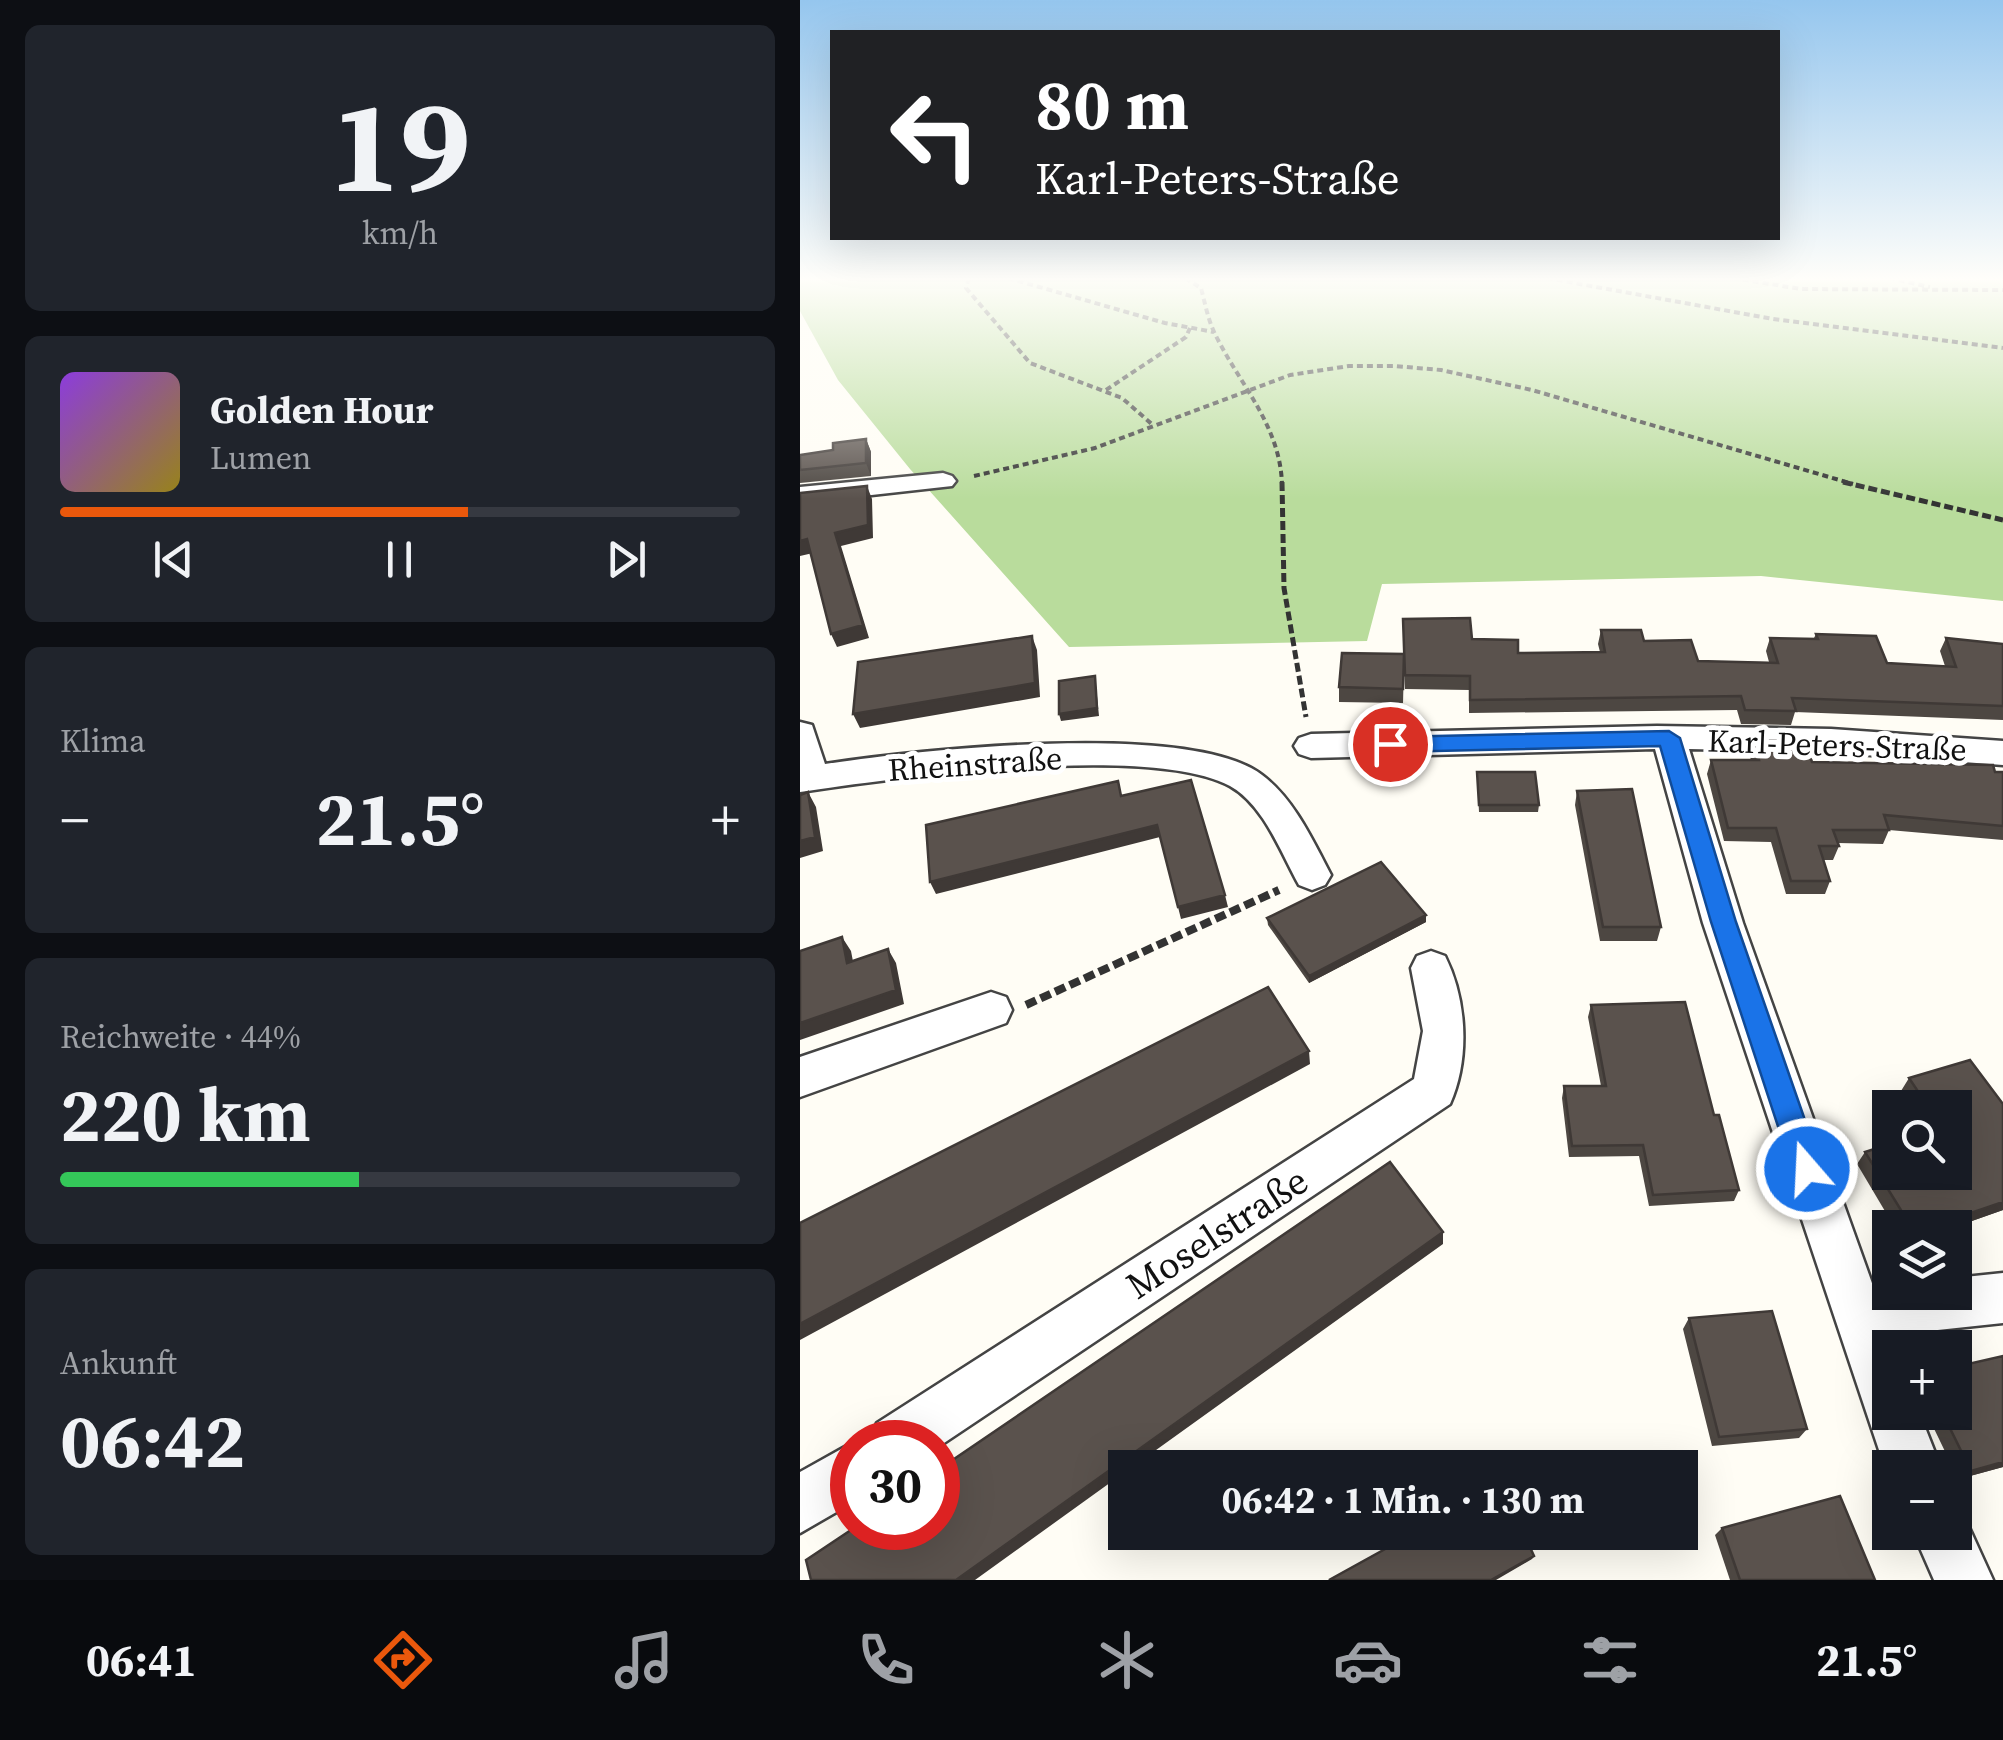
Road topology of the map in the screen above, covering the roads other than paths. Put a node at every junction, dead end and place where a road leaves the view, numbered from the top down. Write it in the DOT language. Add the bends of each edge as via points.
graph roads {
  1 [pos="943,481"];
  2 [pos="800,495"];
  3 [pos="800,732"];
  4 [pos="1669,738"];
  5 [pos="1311,746"];
  6 [pos="2003,753"];
  7 [pos="806,779"];
  8 [pos="1312,875"];
  9 [pos="1432,968"];
  10 [pos="991,1010"];
  11 [pos="800,1076"];
  12 [pos="2003,1298"];
  13 [pos="1857,1312"];
  14 [pos="1872,1355"];
  15 [pos="930,1420"];
  16 [pos="830,1485"];
  17 [pos="800,1505"];
  18 [pos="1950,1550"];
  19 [pos="1964,1580"];
  1 -- 2 [label="street"];
  3 -- 7 [label="street"];
  4 -- 5 [label="street, Karl-Peters-Straße"];
  4 -- 6 [label="street, Karl-Peters-Straße" via="1895,741"];
  4 -- 13 [label="street" via="1723,922"];
  7 -- 8 [label="street, Rheinstraße" via="1042,758 1205,763 1244,778 1280,818"];
  9 -- 15 [label="street, Moselstraße" via="1444,1031 1434,1090"];
  10 -- 11 [label="street"];
  12 -- 13 [label="street"];
  13 -- 14 [label="street"];
  16 -- 17 [label="street"];
  18 -- 19 [label="street"];
}
